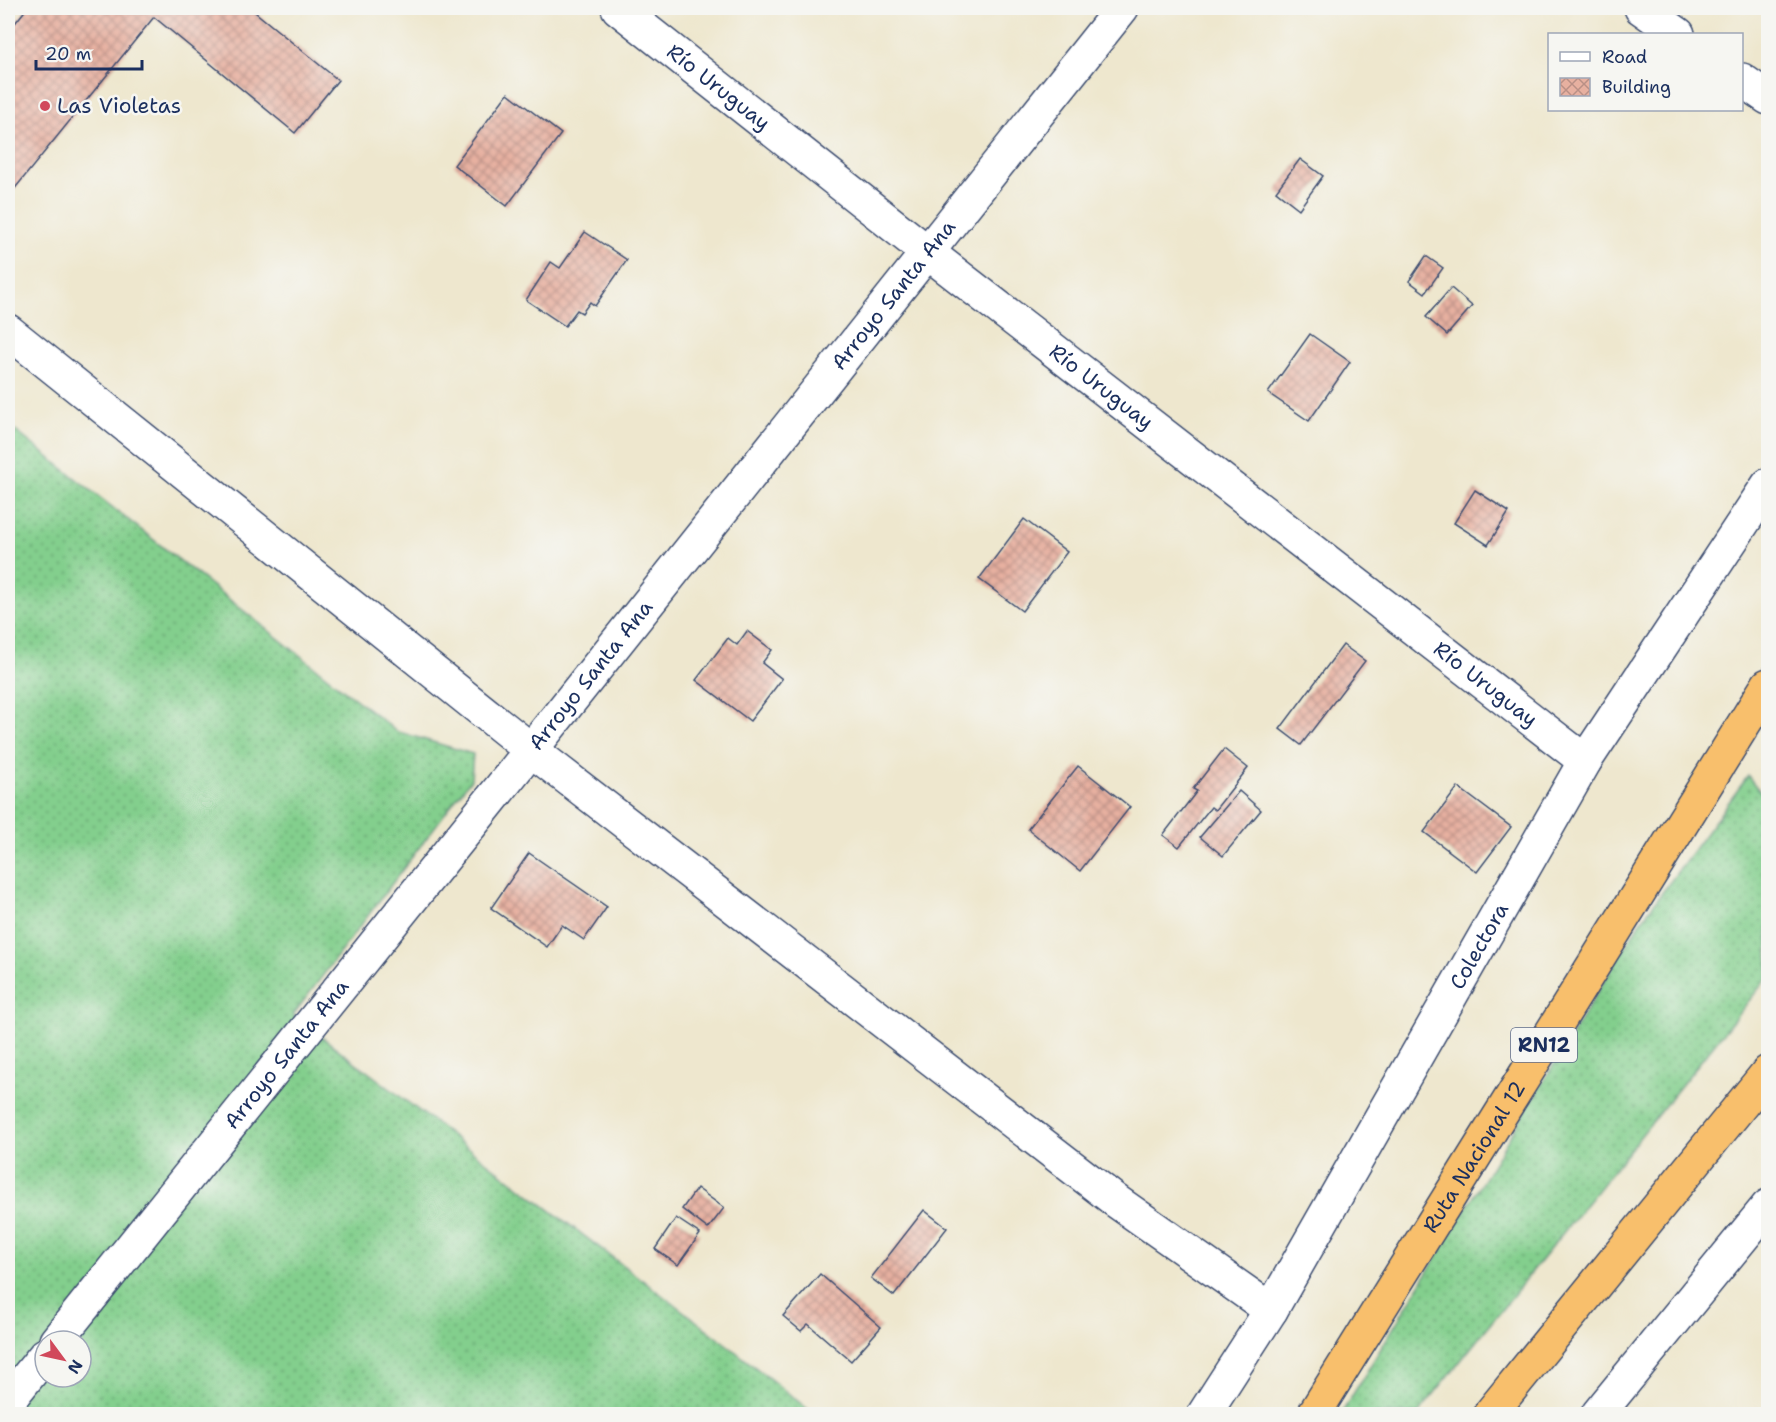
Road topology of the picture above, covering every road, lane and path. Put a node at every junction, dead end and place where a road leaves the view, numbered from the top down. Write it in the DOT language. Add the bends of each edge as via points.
graph roads {
  1 [pos="618,8"];
  2 [pos="1122,8"];
  3 [pos="1641,8"];
  4 [pos="1677,33"];
  5 [pos="1743,81"];
  6 [pos="1768,98"];
  7 [pos="927,252"];
  8 [pos="8,331"];
  9 [pos="1768,485"];
  10 [pos="1768,686"];
  11 [pos="531,750"];
  12 [pos="1585,761"];
  13 [pos="1768,1072"];
  14 [pos="1768,1206"];
  15 [pos="1270,1310"];
  16 [pos="66,1329"];
  17 [pos="33,1369"];
  18 [pos="8,1401"];
  19 [pos="1204,1414"];
  20 [pos="1314,1414"];
  21 [pos="1490,1414"];
  22 [pos="1598,1414"];
  1 -- 7 [label="street, Río Uruguay"];
  2 -- 7 [label="street, Arroyo Santa Ana"];
  3 -- 4 [label="street"];
  5 -- 6 [label="street"];
  7 -- 11 [label="street, Arroyo Santa Ana"];
  7 -- 12 [label="street, Río Uruguay"];
  8 -- 11 [label="street"];
  9 -- 12 [label="street, Colectora"];
  10 -- 20 [label="highway, Ruta Nacional 12 / RN12"];
  11 -- 15 [label="street" via="1116,1201"];
  11 -- 16 [label="street, Arroyo Santa Ana"];
  12 -- 15 [label="street, Colectora"];
  13 -- 21 [label="highway"];
  14 -- 22 [label="street"];
  15 -- 19 [label="street, Colectora"];
  17 -- 18 [label="street"];
}
